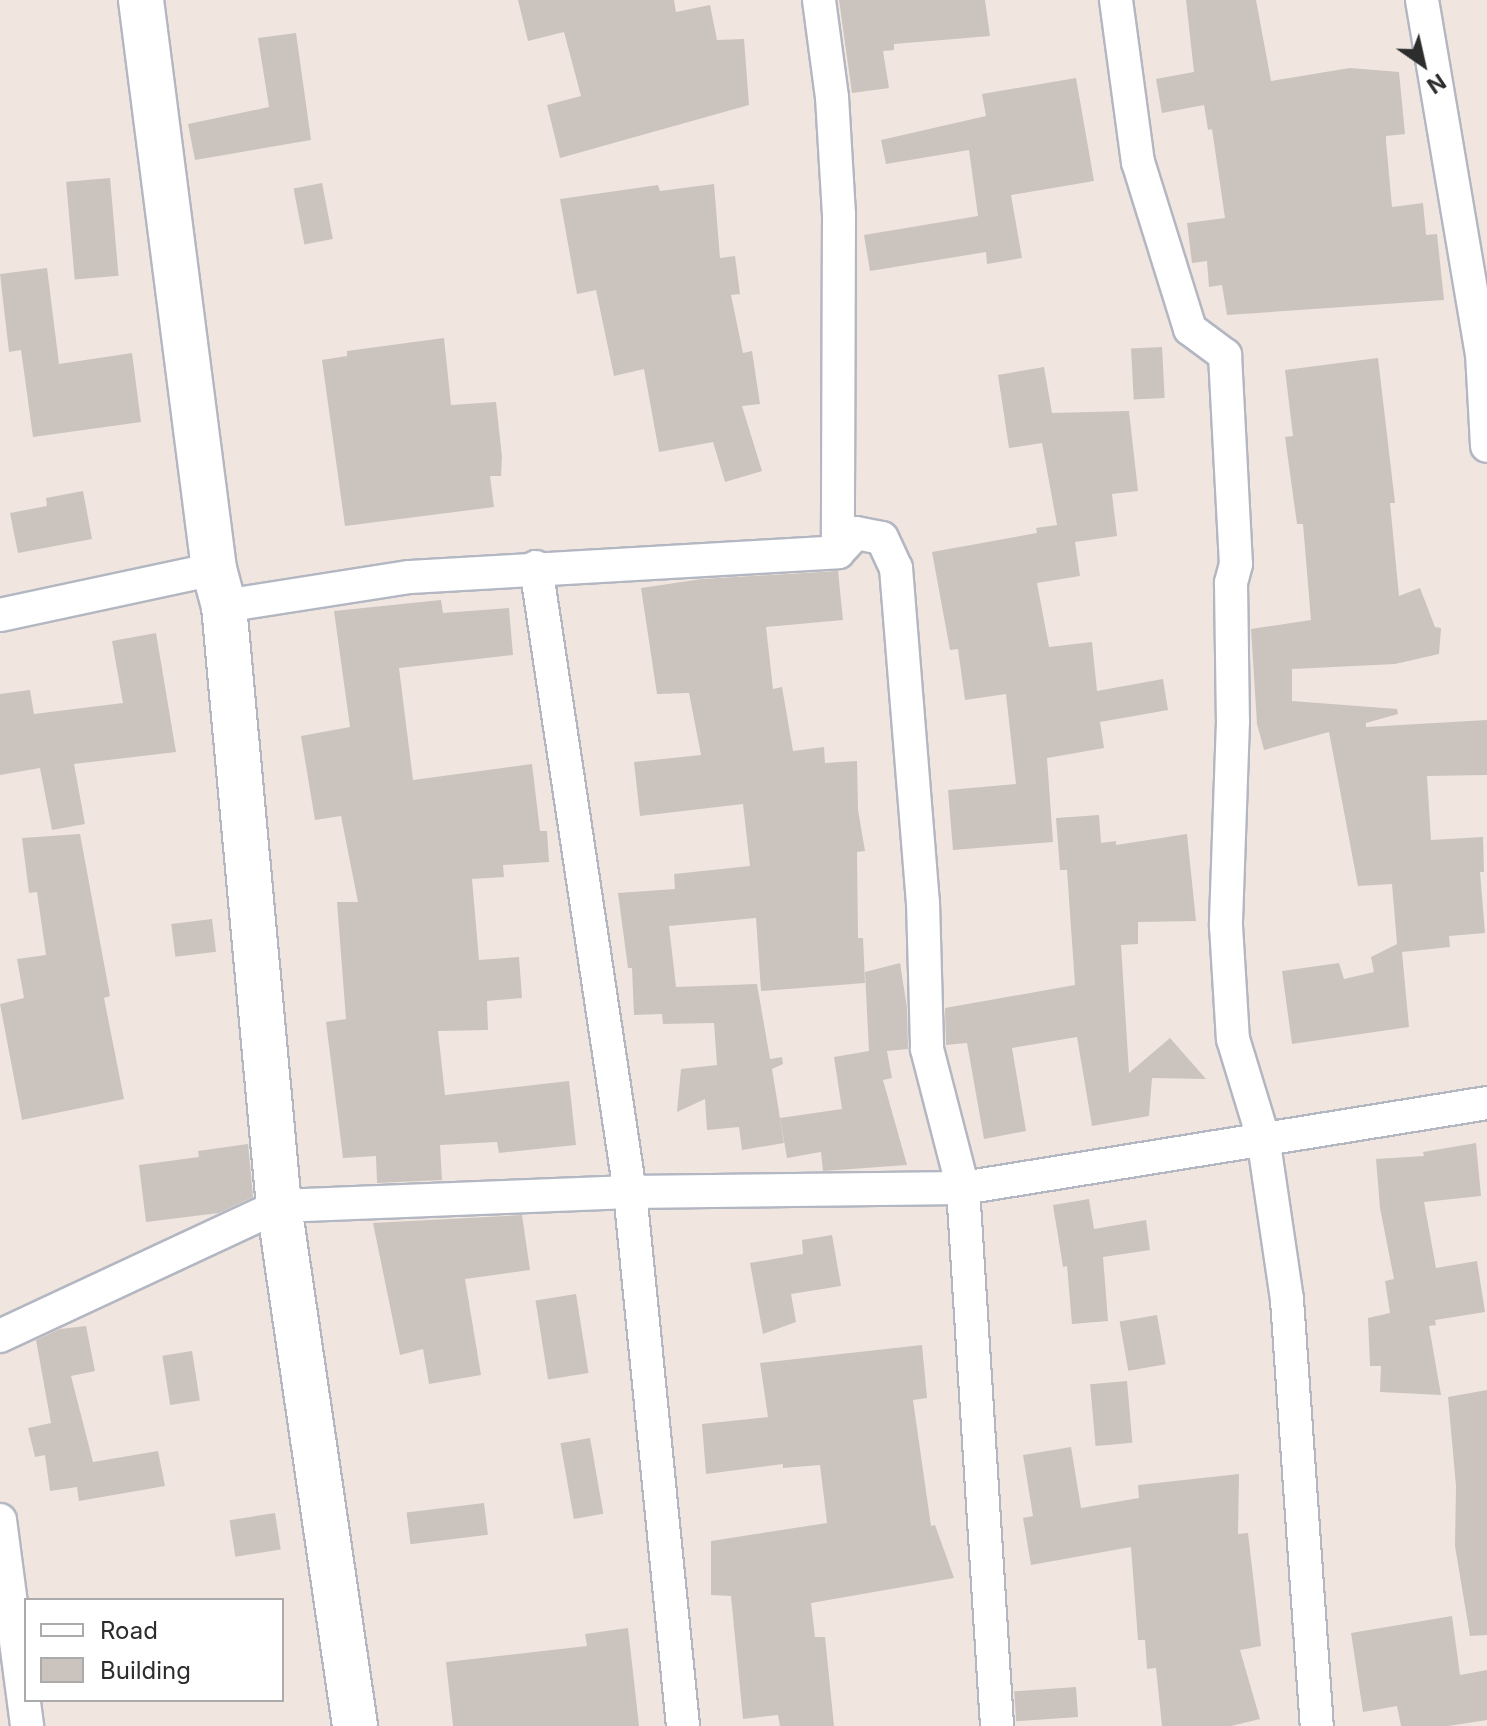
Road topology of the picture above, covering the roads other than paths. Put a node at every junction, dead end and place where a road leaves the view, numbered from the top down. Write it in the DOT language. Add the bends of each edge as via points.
graph roads {
  1 [pos="141,0"];
  2 [pos="819,0"];
  3 [pos="1116,0"];
  4 [pos="1422,0"];
  5 [pos="1487,446"];
  6 [pos="838,552"];
  7 [pos="536,567"];
  8 [pos="219,588"];
  9 [pos="0,615"];
  10 [pos="1487,1103"];
  11 [pos="1263,1137"];
  12 [pos="963,1188"];
  13 [pos="630,1192"];
  14 [pos="279,1206"];
  15 [pos="0,1336"];
  16 [pos="0,1520"];
  17 [pos="27,1726"];
  18 [pos="355,1726"];
  19 [pos="683,1726"];
  20 [pos="997,1726"];
  21 [pos="1317,1726"];
  1 -- 8 [label="street"];
  2 -- 6 [label="street" via="839,215"];
  3 -- 11 [label="street" via="1138,162 1190,329 1225,355 1236,564 1231,583 1233,721 1226,926 1233,1039"];
  4 -- 5 [label="street" via="1482,353"];
  6 -- 7 [label="street"];
  6 -- 12 [label="street" via="856,533 882,538 896,568 923,902 927,1049"];
  7 -- 8 [label="street" via="289,593"];
  7 -- 13 [label="street"];
  8 -- 9 [label="street"];
  8 -- 14 [label="street"];
  10 -- 11 [label="street"];
  11 -- 12 [label="street"];
  11 -- 21 [label="street" via="1287,1300"];
  12 -- 13 [label="street"];
  12 -- 20 [label="street"];
  13 -- 14 [label="street"];
  13 -- 19 [label="street"];
  14 -- 15 [label="street"];
  14 -- 18 [label="street"];
  16 -- 17 [label="street"];
}
